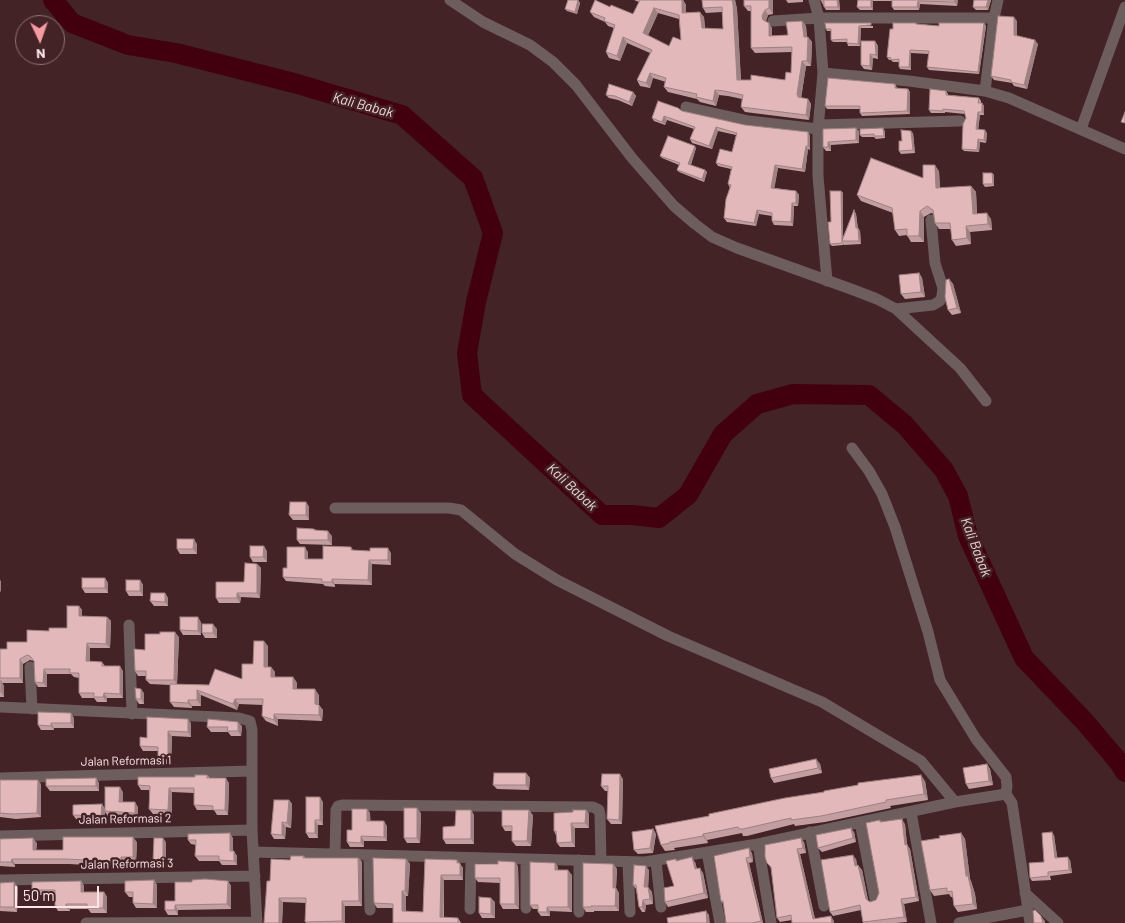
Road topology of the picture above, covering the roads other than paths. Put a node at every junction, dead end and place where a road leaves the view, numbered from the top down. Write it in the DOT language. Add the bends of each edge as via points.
graph roads {
  1 [pos="450,0"];
  2 [pos="814,0"];
  3 [pos="998,0"];
  4 [pos="1125,7"];
  5 [pos="819,18"];
  6 [pos="994,18"];
  7 [pos="773,21"];
  8 [pos="823,73"];
  9 [pos="985,91"];
  10 [pos="686,108"];
  11 [pos="960,121"];
  12 [pos="818,127"];
  13 [pos="1081,129"];
  14 [pos="1125,149"];
  15 [pos="931,220"];
  16 [pos="827,281"];
  17 [pos="896,309"];
  18 [pos="986,401"];
  19 [pos="852,448"];
  20 [pos="335,508"];
  21 [pos="129,625"];
  22 [pos="30,667"];
  23 [pos="0,707"];
  24 [pos="32,709"];
  25 [pos="132,714"];
  26 [pos="252,772"];
  27 [pos="0,778"];
  28 [pos="1006,794"];
  29 [pos="955,802"];
  30 [pos="911,812"];
  31 [pos="860,822"];
  32 [pos="252,830"];
  33 [pos="810,832"];
  34 [pos="0,836"];
  35 [pos="758,844"];
  36 [pos="253,852"];
  37 [pos="707,852"];
  38 [pos="335,854"];
  39 [pos="369,855"];
  40 [pos="471,858"];
  41 [pos="526,859"];
  42 [pos="578,860"];
  43 [pos="601,861"];
  44 [pos="656,861"];
  45 [pos="628,862"];
  46 [pos="255,876"];
  47 [pos="0,880"];
  48 [pos="1025,893"];
  49 [pos="874,899"];
  50 [pos="824,906"];
  51 [pos="661,907"];
  52 [pos="526,908"];
  53 [pos="470,909"];
  54 [pos="370,910"];
  55 [pos="1028,910"];
  56 [pos="579,912"];
  57 [pos="630,912"];
  58 [pos="86,923"];
  59 [pos="257,923"];
  60 [pos="720,923"];
  61 [pos="772,923"];
  62 [pos="931,923"];
  63 [pos="959,923"];
  64 [pos="1030,923"];
  65 [pos="1058,923"];
  1 -- 16 [label="street" via="553,62 576,85 674,206 712,237"];
  2 -- 5 [label="street"];
  3 -- 6 [label="street"];
  4 -- 13 [label="street"];
  5 -- 6 [label="street"];
  5 -- 7 [label="street"];
  5 -- 8 [label="street"];
  6 -- 9 [label="street"];
  8 -- 9 [label="street"];
  8 -- 12 [label="street"];
  9 -- 13 [label="street"];
  10 -- 12 [label="street" via="748,121"];
  11 -- 12 [label="street"];
  12 -- 16 [label="street" via="820,206"];
  13 -- 14 [label="street"];
  15 -- 17 [label="street" via="942,296 933,305"];
  16 -- 17 [label="street" via="877,298"];
  17 -- 18 [label="street" via="960,368"];
  19 -- 28 [label="street" via="882,494 895,527 940,680 976,740 1006,777"];
  20 -- 29 [label="street" via="461,510 515,554 553,578 668,636 830,707 921,761"];
  21 -- 25 [label="street"];
  22 -- 24 [label="street"];
  23 -- 24 [label="street"];
  24 -- 25 [label="street"];
  25 -- 26 [label="street" via="250,721"];
  26 -- 27 [label="street, Jalan Reformasi 1"];
  26 -- 32 [label="street"];
  28 -- 29 [label="street"];
  28 -- 48 [label="street" via="1012,803"];
  29 -- 30 [label="street"];
  30 -- 31 [label="street"];
  30 -- 62 [label="street"];
  31 -- 33 [label="street"];
  31 -- 49 [label="street"];
  32 -- 34 [label="street, Jalan Reformasi 2"];
  32 -- 36 [label="street"];
  33 -- 35 [label="street"];
  33 -- 50 [label="street"];
  35 -- 37 [label="street"];
  35 -- 61 [label="street"];
  36 -- 38 [label="street"];
  36 -- 46 [label="street"];
  37 -- 44 [label="street"];
  37 -- 60 [label="street"];
  38 -- 39 [label="street"];
  38 -- 43 [label="street" via="336,810 342,805 593,807 599,810 600,815"];
  39 -- 40 [label="street"];
  39 -- 54 [label="street"];
  40 -- 41 [label="street"];
  40 -- 53 [label="street"];
  41 -- 42 [label="street"];
  41 -- 52 [label="street"];
  42 -- 43 [label="street"];
  42 -- 56 [label="street"];
  43 -- 45 [label="street"];
  44 -- 45 [label="street"];
  44 -- 51 [label="street"];
  45 -- 57 [label="street"];
  46 -- 47 [label="street, Jalan Reformasi 3"];
  46 -- 59 [label="street"];
  48 -- 55 [label="street"];
  48 -- 65 [label="street"];
  55 -- 63 [label="street"];
  55 -- 64 [label="street"];
  58 -- 59 [label="street"];
}
